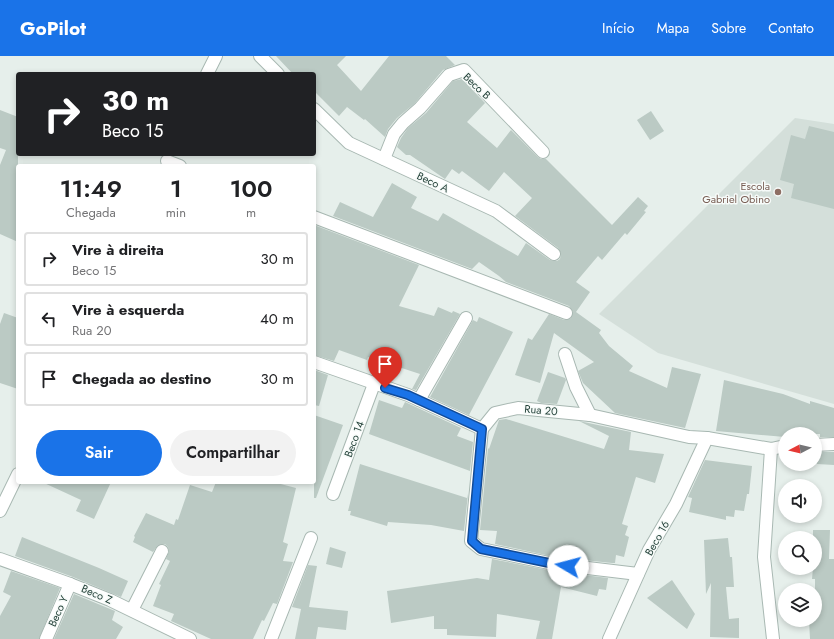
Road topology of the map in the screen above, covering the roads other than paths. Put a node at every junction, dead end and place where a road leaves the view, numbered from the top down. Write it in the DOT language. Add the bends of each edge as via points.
graph roads {
  1 [pos="216,56"];
  2 [pos="260,56"];
  3 [pos="208,72"];
  4 [pos="276,72"];
  5 [pos="316,111"];
  6 [pos="543,152"];
  7 [pos="384,159"];
  8 [pos="316,218"];
  9 [pos="554,254"];
  10 [pos="566,313"];
  11 [pos="466,318"];
  12 [pos="565,354"];
  13 [pos="316,363"];
  14 [pos="374,384"];
  15 [pos="419,400"];
  16 [pos="590,415"];
  17 [pos="482,429"];
  18 [pos="707,438"];
  19 [pos="834,444"];
  20 [pos="822,445"];
  21 [pos="778,448"];
  22 [pos="771,449"];
  23 [pos="16,478"];
  24 [pos="333,494"];
  25 [pos="0,511"];
  26 [pos="311,538"];
  27 [pos="162,551"];
  28 [pos="0,558"];
  29 [pos="638,574"];
  30 [pos="70,584"];
  31 [pos="132,610"];
  32 [pos="46,639"];
  33 [pos="190,639"];
  34 [pos="271,639"];
  35 [pos="609,639"];
  36 [pos="774,639"];
  1 -- 3 [label="street"];
  2 -- 4 [label="street"];
  5 -- 7 [label="street, Beco A" via="350,143"];
  6 -- 7 [label="street, Beco B" via="464,70 449,75 403,123 394,134"];
  7 -- 9 [label="street, Beco A" via="496,211"];
  8 -- 10 [label="street"];
  11 -- 15 [label="street"];
  12 -- 16 [label="street" via="576,387"];
  13 -- 14 [label="street"];
  14 -- 15 [label="street"];
  14 -- 24 [label="street, Beco 14"];
  15 -- 17 [label="street"];
  16 -- 17 [label="street, Rua 20" via="518,408 495,413"];
  16 -- 18 [label="street, Rua 20"];
  17 -- 29 [label="street" via="472,541 481,549 554,564"];
  18 -- 22 [label="street, Rua 20"];
  18 -- 29 [label="street, Beco 16" via="676,504"];
  19 -- 20 [label="street"];
  21 -- 22 [label="street, Rua 20"];
  22 -- 36 [label="street" via="764,557"];
  23 -- 25 [label="street"];
  26 -- 34 [label="street"];
  27 -- 31 [label="street"];
  28 -- 30 [label="street, Beco Z"];
  29 -- 35 [label="street, Beco 16"];
  30 -- 31 [label="street, Beco Z"];
  30 -- 32 [label="street, Beco Y"];
  31 -- 33 [label="street, Beco Z"];
}
